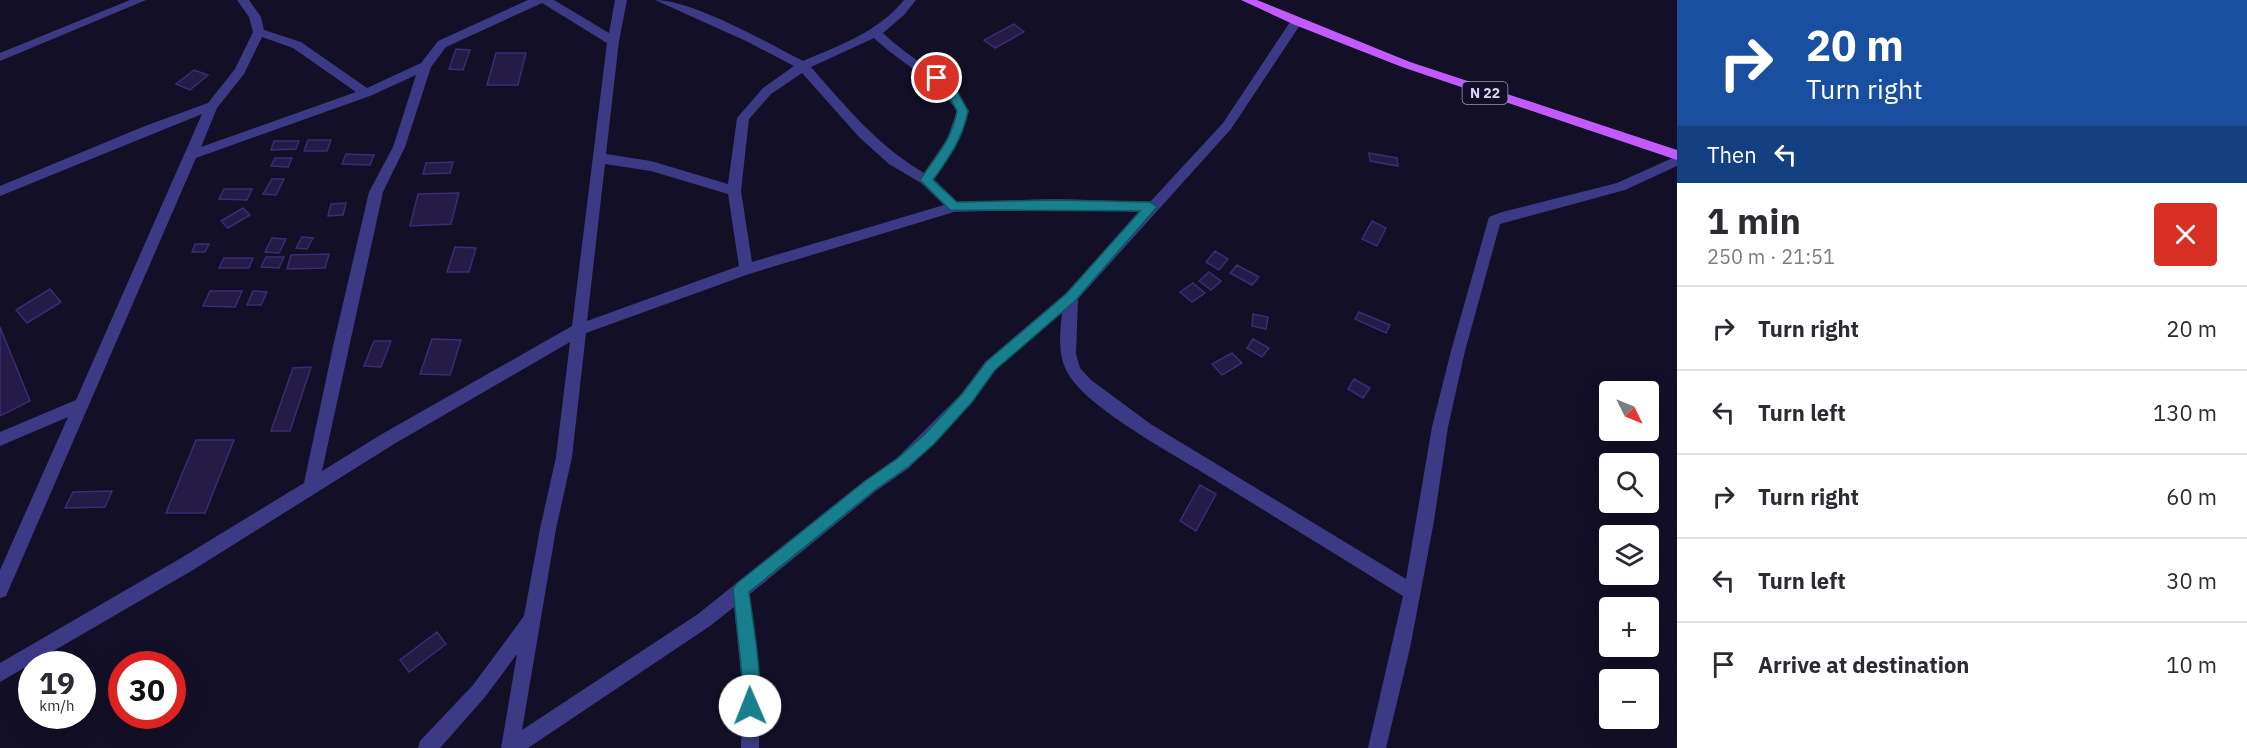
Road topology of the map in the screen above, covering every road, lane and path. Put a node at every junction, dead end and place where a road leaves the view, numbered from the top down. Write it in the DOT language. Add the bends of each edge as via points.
graph roads {
  1 [pos="140,0"];
  2 [pos="243,0"];
  3 [pos="538,0"];
  4 [pos="546,0"];
  5 [pos="621,0"];
  6 [pos="661,0"];
  7 [pos="910,0"];
  8 [pos="1248,0"];
  9 [pos="1296,22"];
  10 [pos="259,32"];
  11 [pos="876,33"];
  12 [pos="613,41"];
  13 [pos="0,57"];
  14 [pos="425,66"];
  15 [pos="803,66"];
  16 [pos="366,93"];
  17 [pos="212,106"];
  18 [pos="1677,155"];
  19 [pos="191,156"];
  20 [pos="599,158"];
  21 [pos="1677,161"];
  22 [pos="926,180"];
  23 [pos="0,191"];
  24 [pos="734,191"];
  25 [pos="954,207"];
  26 [pos="1150,207"];
  27 [pos="746,269"];
  28 [pos="1071,297"];
  29 [pos="578,330"];
  30 [pos="82,404"];
  31 [pos="0,439"];
  32 [pos="311,487"];
  33 [pos="741,589"];
  34 [pos="0,590"];
  35 [pos="1411,591"];
  36 [pos="532,620"];
  37 [pos="0,673"];
  38 [pos="427,748"];
  39 [pos="511,748"];
  40 [pos="750,748"];
  41 [pos="1377,748"];
  1 -- 13 [label="street"];
  2 -- 10 [label="street" via="255,17"];
  3 -- 14 [label="street" via="442,44"];
  4 -- 12 [label="street"];
  5 -- 12 [label="street"];
  6 -- 15 [label="street" via="750,38"];
  7 -- 11 [label="street" via="903,11"];
  8 -- 9 [label="main road, N 22"];
  9 -- 18 [label="main road, N 22" via="1474,90"];
  9 -- 26 [label="street" via="1227,126"];
  10 -- 16 [label="street" via="297,45"];
  10 -- 17 [label="street" via="240,71"];
  11 -- 15 [label="street"];
  11 -- 22 [label="street" via="912,64 937,78 952,92 963,111 951,146"];
  12 -- 20 [label="street"];
  14 -- 16 [label="street"];
  14 -- 32 [label="street" via="399,147 376,192"];
  15 -- 22 [label="street" via="863,134 894,161"];
  15 -- 24 [label="street" via="767,91 743,118"];
  16 -- 19 [label="street"];
  17 -- 19 [label="street"];
  17 -- 23 [label="street"];
  19 -- 30 [label="street"];
  20 -- 24 [label="street" via="651,166"];
  20 -- 29 [label="street"];
  21 -- 35 [label="street" via="1620,187 1494,221 1440,427"];
  22 -- 25 [label="street"];
  24 -- 27 [label="street"];
  25 -- 26 [label="street"];
  25 -- 27 [label="street"];
  26 -- 28 [label="street"];
  27 -- 29 [label="street"];
  28 -- 33 [label="street" via="990,366 967,398 903,463"];
  28 -- 35 [label="street" via="1068,335 1074,373 1146,430"];
  29 -- 32 [label="street"];
  29 -- 36 [label="street" via="564,457"];
  30 -- 31 [label="street"];
  30 -- 34 [label="street"];
  32 -- 37 [label="street"];
  33 -- 39 [label="street" via="704,620"];
  33 -- 40 [label="street" via="751,685"];
  35 -- 41 [label="street"];
  36 -- 38 [label="street" via="479,691"];
  36 -- 39 [label="street"];
}
